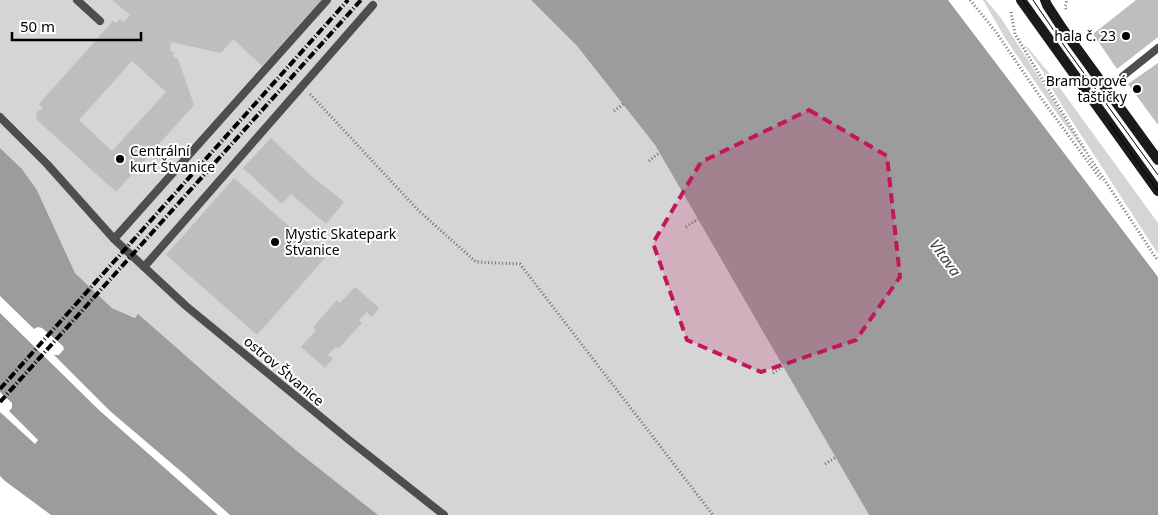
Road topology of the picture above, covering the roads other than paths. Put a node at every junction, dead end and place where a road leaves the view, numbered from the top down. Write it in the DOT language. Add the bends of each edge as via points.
graph roads {
  1 [pos="78,0"];
  2 [pos="328,0"];
  3 [pos="1021,0"];
  4 [pos="1045,0"];
  5 [pos="373,5"];
  6 [pos="100,21"];
  7 [pos="1158,48"];
  8 [pos="1123,76"];
  9 [pos="0,117"];
  10 [pos="1158,160"];
  11 [pos="1158,191"];
  12 [pos="114,239"];
  13 [pos="144,267"];
  14 [pos="444,515"];
  1 -- 6 [label="lane"];
  2 -- 12 [label="lane"];
  3 -- 11 [label="street"];
  4 -- 10 [label="street"];
  5 -- 13 [label="lane"];
  7 -- 8 [label="lane"];
  9 -- 12 [label="lane, ostrov Štvanice"];
  12 -- 13 [label="lane, ostrov Štvanice"];
  13 -- 14 [label="lane, ostrov Štvanice" via="186,306"];
}
